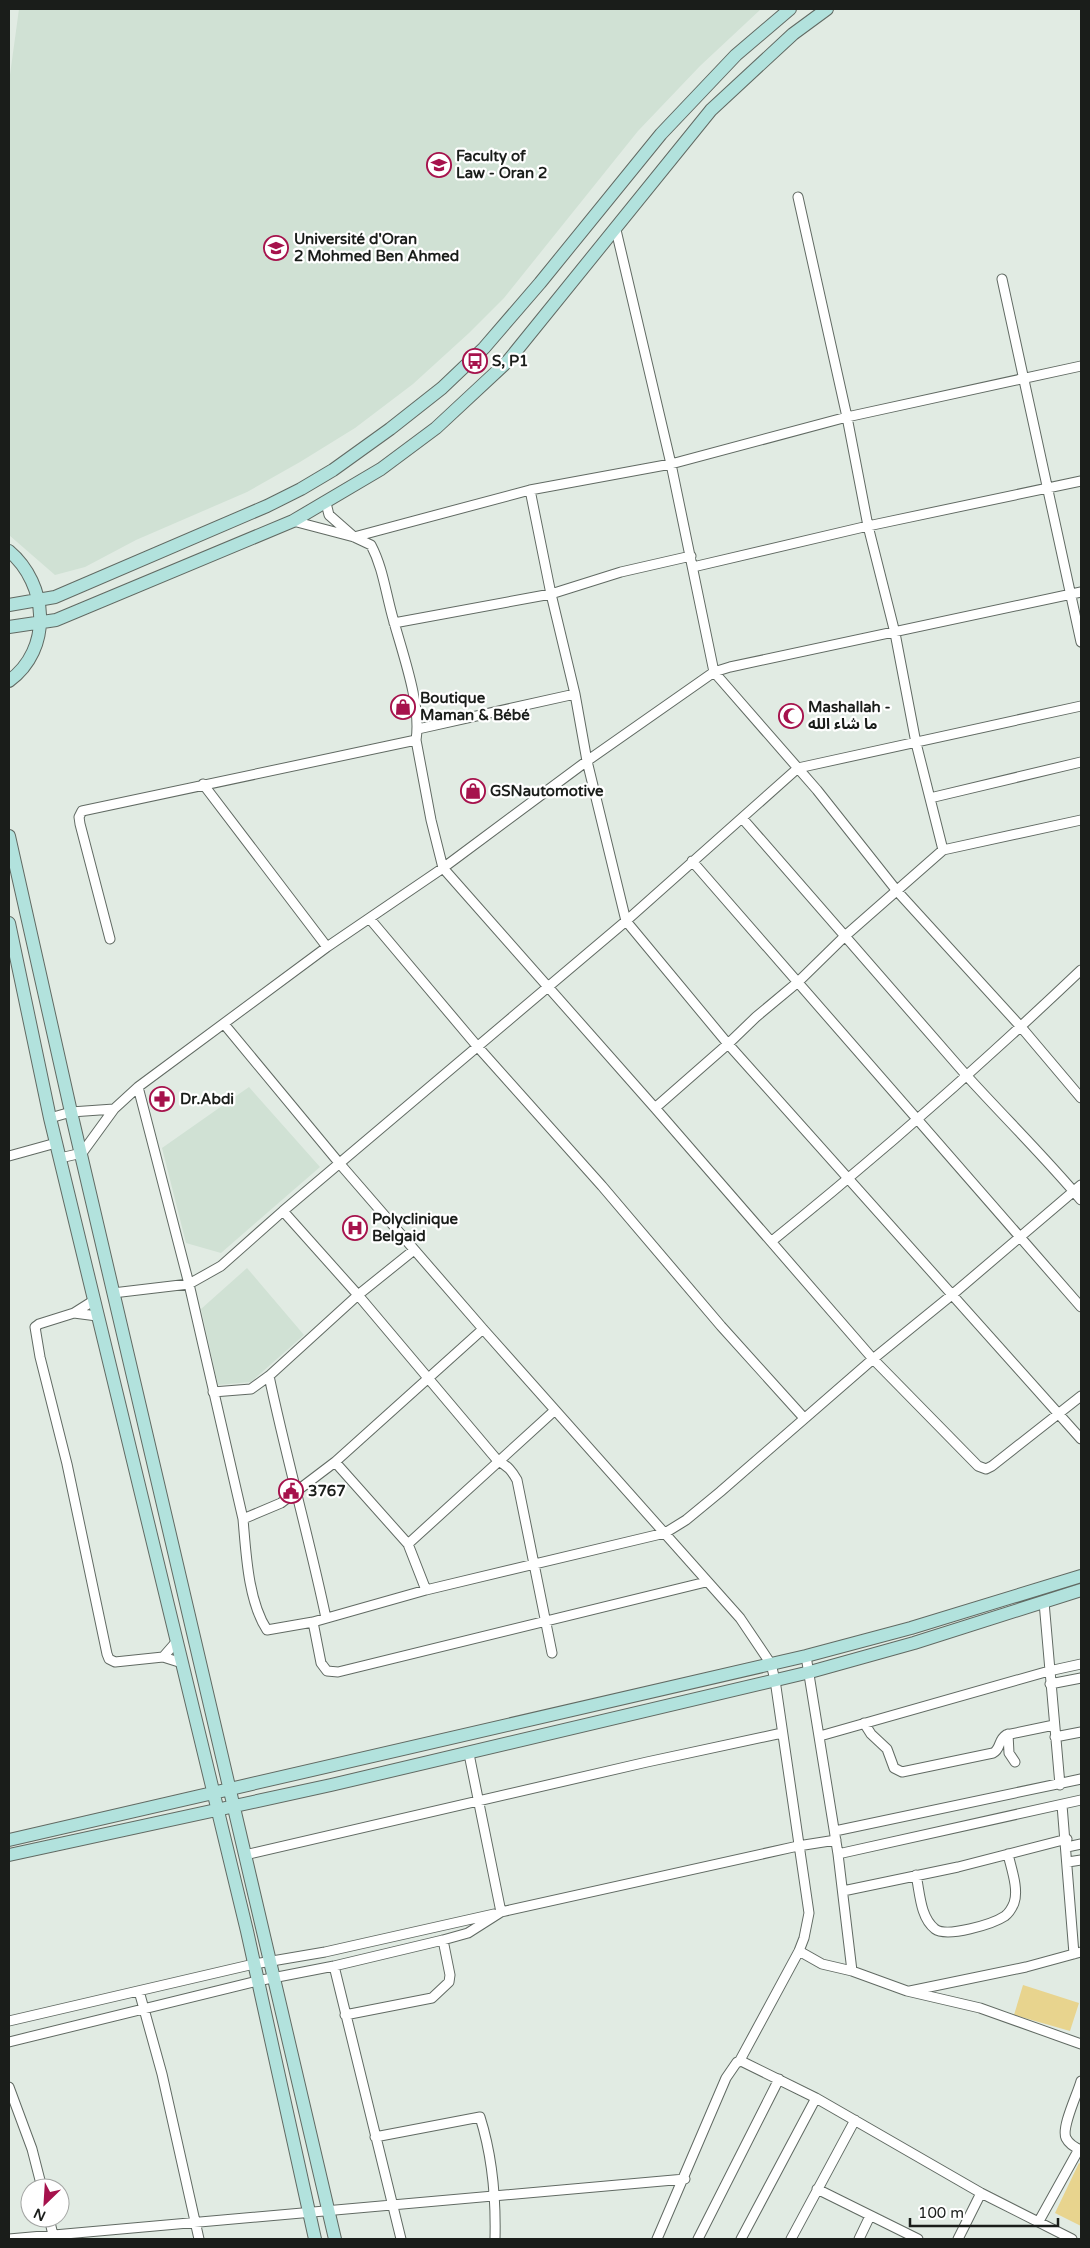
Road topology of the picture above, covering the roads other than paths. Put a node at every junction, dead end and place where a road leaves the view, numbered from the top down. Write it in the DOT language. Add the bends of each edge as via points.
graph roads {
  1 [pos="790,9"];
  2 [pos="827,9"];
  3 [pos="798,197"];
  4 [pos="616,230"];
  5 [pos="1002,279"];
  6 [pos="1081,366"];
  7 [pos="1023,379"];
  8 [pos="847,417"];
  9 [pos="671,464"];
  10 [pos="1081,481"];
  11 [pos="1048,489"];
  12 [pos="530,490"];
  13 [pos="326,503"];
  14 [pos="293,521"];
  15 [pos="868,526"];
  16 [pos="354,537"];
  17 [pos="9,551"];
  18 [pos="691,556"];
  19 [pos="693,567"];
  20 [pos="1081,592"];
  21 [pos="551,594"];
  22 [pos="1071,594"];
  23 [pos="40,600"];
  24 [pos="9,605"];
  25 [pos="41,623"];
  26 [pos="394,623"];
  27 [pos="9,627"];
  28 [pos="895,632"];
  29 [pos="1081,642"];
  30 [pos="714,672"];
  31 [pos="9,681"];
  32 [pos="575,694"];
  33 [pos="1081,706"];
  34 [pos="418,728"];
  35 [pos="416,740"];
  36 [pos="916,743"];
  37 [pos="587,761"];
  38 [pos="1081,762"];
  39 [pos="798,768"];
  40 [pos="203,784"];
  41 [pos="930,798"];
  42 [pos="742,818"];
  43 [pos="1081,820"];
  44 [pos="9,836"];
  45 [pos="943,850"];
  46 [pos="692,861"];
  47 [pos="443,868"];
  48 [pos="897,891"];
  49 [pos="370,919"];
  50 [pos="626,921"];
  51 [pos="10,931"];
  52 [pos="845,936"];
  53 [pos="110,939"];
  54 [pos="327,947"];
  55 [pos="14,965"];
  56 [pos="1081,970"];
  57 [pos="798,982"];
  58 [pos="547,987"];
  59 [pos="224,1024"];
  60 [pos="1021,1027"];
  61 [pos="728,1044"];
  62 [pos="477,1046"];
  63 [pos="966,1075"];
  64 [pos="138,1087"];
  65 [pos="1081,1098"];
  66 [pos="656,1108"];
  67 [pos="114,1109"];
  68 [pos="71,1112"];
  69 [pos="50,1118"];
  70 [pos="917,1120"];
  71 [pos="56,1144"];
  72 [pos="82,1152"];
  73 [pos="9,1156"];
  74 [pos="60,1158"];
  75 [pos="340,1164"];
  76 [pos="849,1179"];
  77 [pos="1081,1185"];
  78 [pos="1073,1191"];
  79 [pos="1081,1200"];
  80 [pos="283,1211"];
  81 [pos="1020,1237"];
  82 [pos="772,1241"];
  83 [pos="414,1250"];
  84 [pos="190,1284"];
  85 [pos="113,1293"];
  86 [pos="953,1294"];
  87 [pos="358,1296"];
  88 [pos="93,1301"];
  89 [pos="1081,1307"];
  90 [pos="74,1313"];
  91 [pos="97,1316"];
  92 [pos="483,1329"];
  93 [pos="873,1359"];
  94 [pos="270,1376"];
  95 [pos="427,1378"];
  96 [pos="213,1392"];
  97 [pos="1081,1396"];
  98 [pos="554,1411"];
  99 [pos="1059,1416"];
  100 [pos="804,1418"];
  101 [pos="1081,1439"];
  102 [pos="498,1461"];
  103 [pos="335,1462"];
  104 [pos="295,1492"];
  105 [pos="242,1519"];
  106 [pos="665,1534"];
  107 [pos="408,1544"];
  108 [pos="535,1566"];
  109 [pos="1081,1576"];
  110 [pos="706,1582"];
  111 [pos="426,1590"];
  112 [pos="1081,1590"];
  113 [pos="1044,1602"];
  114 [pos="326,1618"];
  115 [pos="547,1620"];
  116 [pos="312,1622"];
  117 [pos="177,1642"];
  118 [pos="552,1653"];
  119 [pos="806,1656"];
  120 [pos="163,1657"];
  121 [pos="182,1663"];
  122 [pos="771,1664"];
  123 [pos="1081,1664"];
  124 [pos="1049,1671"];
  125 [pos="810,1672"];
  126 [pos="1081,1678"];
  127 [pos="775,1680"];
  128 [pos="1050,1684"];
  129 [pos="864,1723"];
  130 [pos="1054,1725"];
  131 [pos="1081,1732"];
  132 [pos="782,1733"];
  133 [pos="1008,1734"];
  134 [pos="820,1736"];
  135 [pos="1055,1737"];
  136 [pos="469,1754"];
  137 [pos="1015,1762"];
  138 [pos="1081,1780"];
  139 [pos="1060,1785"];
  140 [pos="230,1790"];
  141 [pos="214,1793"];
  142 [pos="1081,1800"];
  143 [pos="478,1802"];
  144 [pos="1062,1805"];
  145 [pos="233,1806"];
  146 [pos="218,1809"];
  147 [pos="835,1835"];
  148 [pos="9,1840"];
  149 [pos="1067,1843"];
  150 [pos="1081,1844"];
  151 [pos="798,1846"];
  152 [pos="838,1854"];
  153 [pos="1008,1854"];
  154 [pos="9,1856"];
  155 [pos="245,1856"];
  156 [pos="1081,1860"];
  157 [pos="1068,1862"];
  158 [pos="916,1876"];
  159 [pos="843,1891"];
  160 [pos="501,1912"];
  161 [pos="443,1940"];
  162 [pos="799,1951"];
  163 [pos="1078,1953"];
  164 [pos="269,1963"];
  165 [pos="254,1964"];
  166 [pos="334,1966"];
  167 [pos="852,1971"];
  168 [pos="274,1978"];
  169 [pos="257,1981"];
  170 [pos="139,1991"];
  171 [pos="907,1991"];
  172 [pos="145,2010"];
  173 [pos="345,2015"];
  174 [pos="9,2021"];
  175 [pos="9,2042"];
  176 [pos="1081,2044"];
  177 [pos="738,2062"];
  178 [pos="294,2063"];
  179 [pos="277,2067"];
  180 [pos="779,2080"];
  181 [pos="1081,2081"];
  182 [pos="9,2087"];
  183 [pos="816,2098"];
  184 [pos="855,2120"];
  185 [pos="376,2137"];
  186 [pos="1080,2150"];
  187 [pos="39,2178"];
  188 [pos="685,2179"];
  189 [pos="817,2189"];
  190 [pos="981,2193"];
  191 [pos="493,2197"];
  192 [pos="394,2205"];
  193 [pos="329,2211"];
  194 [pos="309,2212"];
  195 [pos="870,2216"];
  196 [pos="1039,2221"];
  197 [pos="196,2222"];
  198 [pos="54,2237"];
  199 [pos="9,2239"];
  200 [pos="199,2239"];
  201 [pos="315,2239"];
  202 [pos="335,2239"];
  203 [pos="401,2239"];
  204 [pos="495,2239"];
  205 [pos="657,2239"];
  206 [pos="698,2239"];
  207 [pos="741,2239"];
  208 [pos="791,2239"];
  209 [pos="859,2239"];
  210 [pos="918,2239"];
  211 [pos="958,2239"];
  212 [pos="1070,2239"];
  1 -- 23 [label="main road" via="736,54 661,134 484,348 442,388 390,429 333,470 284,498 68,592"];
  2 -- 4 [label="main road" via="793,34 711,110"];
  3 -- 8 [label="street"];
  4 -- 9 [label="street"];
  4 -- 13 [label="main road" via="508,361 436,428 381,469"];
  5 -- 7 [label="street"];
  6 -- 7 [label="street"];
  7 -- 8 [label="street"];
  7 -- 11 [label="street"];
  8 -- 9 [label="street"];
  8 -- 15 [label="street"];
  9 -- 12 [label="street"];
  9 -- 18 [label="street"];
  10 -- 11 [label="street"];
  11 -- 15 [label="street"];
  11 -- 22 [label="street"];
  12 -- 16 [label="street"];
  12 -- 21 [label="street"];
  13 -- 14 [label="main road"];
  13 -- 16 [label="street" via="329,515"];
  14 -- 16 [label="street"];
  14 -- 25 [label="main road" via="56,620"];
  15 -- 19 [label="street"];
  15 -- 28 [label="street"];
  16 -- 26 [label="street" via="371,545 376,554"];
  17 -- 23 [label="main road" via="28,571"];
  18 -- 19 [label="street"];
  18 -- 21 [label="street" via="620,572"];
  19 -- 30 [label="street"];
  20 -- 22 [label="street"];
  21 -- 26 [label="street"];
  21 -- 32 [label="street"];
  22 -- 28 [label="street"];
  22 -- 29 [label="street"];
  23 -- 24 [label="main road"];
  23 -- 25 [label="main road"];
  25 -- 27 [label="main road"];
  25 -- 31 [label="main road" via="32,654"];
  26 -- 34 [label="street" via="408,672"];
  28 -- 30 [label="street"];
  28 -- 36 [label="street"];
  30 -- 37 [label="street"];
  30 -- 39 [label="street"];
  32 -- 34 [label="street"];
  32 -- 37 [label="street"];
  33 -- 36 [label="street"];
  34 -- 35 [label="street"];
  35 -- 40 [label="street"];
  35 -- 47 [label="street"];
  36 -- 39 [label="street"];
  36 -- 41 [label="street"];
  37 -- 47 [label="street"];
  37 -- 50 [label="street"];
  38 -- 41 [label="street"];
  39 -- 42 [label="street"];
  39 -- 48 [label="street"];
  40 -- 53 [label="street" via="80,814 78,818"];
  40 -- 54 [label="street"];
  41 -- 45 [label="street"];
  42 -- 46 [label="street"];
  42 -- 52 [label="street"];
  43 -- 45 [label="street"];
  44 -- 68 [label="main road"];
  45 -- 48 [label="street"];
  46 -- 50 [label="street"];
  46 -- 57 [label="street"];
  47 -- 49 [label="street"];
  47 -- 58 [label="street"];
  48 -- 52 [label="street"];
  48 -- 60 [label="street"];
  49 -- 54 [label="street"];
  49 -- 62 [label="street"];
  50 -- 58 [label="street"];
  50 -- 61 [label="street"];
  51 -- 55 [label="main road"];
  52 -- 57 [label="street"];
  52 -- 63 [label="street"];
  54 -- 59 [label="street"];
  55 -- 69 [label="main road"];
  56 -- 60 [label="street"];
  57 -- 61 [label="street"];
  57 -- 70 [label="street"];
  58 -- 62 [label="street"];
  58 -- 66 [label="street"];
  59 -- 64 [label="street"];
  59 -- 75 [label="street"];
  60 -- 63 [label="street"];
  60 -- 65 [label="street"];
  61 -- 66 [label="street"];
  61 -- 76 [label="street"];
  62 -- 75 [label="street"];
  62 -- 100 [label="street"];
  63 -- 70 [label="street"];
  63 -- 78 [label="street"];
  64 -- 67 [label="street"];
  64 -- 84 [label="street"];
  66 -- 82 [label="street"];
  67 -- 68 [label="street"];
  67 -- 72 [label="street"];
  68 -- 69 [label="street"];
  68 -- 72 [label="main road"];
  69 -- 71 [label="main road"];
  70 -- 76 [label="street"];
  70 -- 81 [label="street"];
  71 -- 73 [label="street"];
  71 -- 74 [label="main road"];
  72 -- 74 [label="street"];
  72 -- 85 [label="main road"];
  74 -- 88 [label="main road"];
  75 -- 80 [label="street"];
  75 -- 83 [label="street"];
  76 -- 82 [label="street"];
  76 -- 86 [label="street"];
  77 -- 78 [label="street"];
  78 -- 79 [label="street"];
  78 -- 81 [label="street"];
  80 -- 84 [label="street" via="221,1266"];
  80 -- 87 [label="street"];
  81 -- 86 [label="street"];
  81 -- 89 [label="street"];
  82 -- 93 [label="street"];
  83 -- 87 [label="street"];
  83 -- 92 [label="street"];
  84 -- 85 [label="street"];
  84 -- 96 [label="street"];
  85 -- 140 [label="main road"];
  86 -- 93 [label="street"];
  86 -- 99 [label="street"];
  87 -- 94 [label="street"];
  87 -- 95 [label="street"];
  88 -- 90 [label="street"];
  88 -- 91 [label="main road"];
  90 -- 91 [label="street"];
  90 -- 120 [label="street" via="39,1324 36,1333 107,1654 114,1662"];
  91 -- 117 [label="main road"];
  92 -- 95 [label="street"];
  92 -- 98 [label="street"];
  93 -- 99 [label="street" via="982,1468 992,1466"];
  93 -- 100 [label="street"];
  94 -- 96 [label="street" via="251,1389"];
  94 -- 104 [label="street"];
  95 -- 102 [label="street"];
  95 -- 103 [label="street"];
  96 -- 105 [label="street"];
  97 -- 99 [label="street"];
  98 -- 102 [label="street"];
  98 -- 106 [label="street"];
  99 -- 101 [label="street"];
  100 -- 106 [label="street" via="699,1509"];
  102 -- 107 [label="street"];
  102 -- 108 [label="street" via="508,1466 517,1480"];
  103 -- 104 [label="street"];
  103 -- 107 [label="street"];
  104 -- 105 [label="street" via="281,1502"];
  104 -- 114 [label="street"];
  105 -- 116 [label="street" via="257,1609 268,1630"];
  106 -- 108 [label="street"];
  106 -- 110 [label="street"];
  107 -- 111 [label="street"];
  108 -- 111 [label="street"];
  108 -- 115 [label="street"];
  109 -- 119 [label="main road"];
  110 -- 115 [label="street"];
  110 -- 122 [label="street" via="740,1618"];
  111 -- 114 [label="street"];
  112 -- 113 [label="main road"];
  113 -- 124 [label="street"];
  113 -- 125 [label="main road" via="914,1644"];
  114 -- 116 [label="street"];
  115 -- 116 [label="street" via="338,1672 328,1671 321,1663"];
  115 -- 118 [label="street"];
  117 -- 120 [label="street"];
  117 -- 121 [label="main road"];
  119 -- 122 [label="main road"];
  119 -- 125 [label="street"];
  120 -- 121 [label="street"];
  121 -- 141 [label="main road"];
  122 -- 127 [label="street"];
  122 -- 140 [label="main road"];
  123 -- 124 [label="street"];
  124 -- 128 [label="street"];
  124 -- 129 [label="street"];
  125 -- 127 [label="main road"];
  125 -- 134 [label="street"];
  126 -- 128 [label="street"];
  127 -- 132 [label="street"];
  127 -- 136 [label="main road"];
  128 -- 130 [label="street"];
  129 -- 133 [label="street" via="887,1749 894,1768 902,1772 993,1753 1001,1738"];
  129 -- 134 [label="street"];
  130 -- 133 [label="street"];
  130 -- 135 [label="street"];
  131 -- 135 [label="street"];
  132 -- 143 [label="street"];
  132 -- 151 [label="street"];
  133 -- 137 [label="street" via="1009,1753"];
  134 -- 147 [label="street"];
  135 -- 139 [label="street"];
  136 -- 143 [label="street"];
  136 -- 145 [label="main road"];
  138 -- 139 [label="street"];
  139 -- 147 [label="street"];
  140 -- 141 [label="main road"];
  140 -- 145 [label="main road"];
  141 -- 146 [label="main road"];
  141 -- 148 [label="main road"];
  142 -- 144 [label="street"];
  143 -- 155 [label="street"];
  143 -- 160 [label="street"];
  144 -- 149 [label="street"];
  144 -- 152 [label="street"];
  145 -- 146 [label="main road"];
  145 -- 155 [label="main road"];
  146 -- 154 [label="main road"];
  146 -- 165 [label="main road"];
  147 -- 151 [label="street"];
  147 -- 152 [label="street"];
  149 -- 150 [label="street"];
  149 -- 153 [label="street"];
  149 -- 157 [label="street"];
  151 -- 160 [label="street"];
  151 -- 162 [label="street" via="808,1913"];
  152 -- 159 [label="street"];
  153 -- 158 [label="street"];
  153 -- 158 [label="street" via="1015,1889 1014,1902 1007,1915 991,1924 946,1933 936,1930 924,1915"];
  155 -- 164 [label="main road"];
  156 -- 157 [label="street"];
  157 -- 163 [label="street"];
  158 -- 159 [label="street"];
  159 -- 167 [label="street"];
  160 -- 161 [label="street" via="468,1933"];
  160 -- 164 [label="street"];
  161 -- 166 [label="street"];
  161 -- 173 [label="street" via="449,1982 432,1998"];
  162 -- 167 [label="street" via="822,1964"];
  162 -- 177 [label="street"];
  163 -- 171 [label="street"];
  164 -- 165 [label="street"];
  164 -- 168 [label="main road"];
  165 -- 169 [label="main road"];
  165 -- 170 [label="street"];
  166 -- 168 [label="street"];
  166 -- 173 [label="street"];
  167 -- 171 [label="street"];
  168 -- 169 [label="street"];
  168 -- 178 [label="main road"];
  169 -- 172 [label="street"];
  169 -- 179 [label="main road"];
  170 -- 172 [label="street"];
  170 -- 174 [label="street"];
  171 -- 176 [label="street" via="980,2008"];
  172 -- 175 [label="street"];
  172 -- 197 [label="street"];
  173 -- 185 [label="street"];
  177 -- 180 [label="street" via="747,2063"];
  177 -- 188 [label="street" via="726,2078"];
  178 -- 179 [label="main road"];
  178 -- 193 [label="main road"];
  179 -- 194 [label="main road"];
  180 -- 183 [label="street"];
  180 -- 206 [label="street"];
  181 -- 186 [label="street" via="1065,2128 1065,2137"];
  182 -- 187 [label="street"];
  183 -- 184 [label="street"];
  183 -- 207 [label="street"];
  184 -- 189 [label="street"];
  184 -- 190 [label="street"];
  185 -- 191 [label="street" via="480,2117"];
  185 -- 192 [label="street"];
  186 -- 196 [label="street"];
  188 -- 191 [label="street"];
  188 -- 205 [label="street"];
  189 -- 195 [label="street"];
  189 -- 208 [label="street"];
  190 -- 196 [label="street"];
  190 -- 211 [label="street"];
  191 -- 192 [label="street"];
  191 -- 204 [label="street"];
  192 -- 193 [label="street"];
  192 -- 203 [label="street"];
  193 -- 194 [label="street"];
  193 -- 202 [label="main road"];
  194 -- 197 [label="street"];
  194 -- 201 [label="main road"];
  195 -- 209 [label="street"];
  195 -- 210 [label="street"];
  196 -- 212 [label="street"];
  197 -- 198 [label="street"];
  197 -- 200 [label="street"];
  198 -- 199 [label="street"];
}
